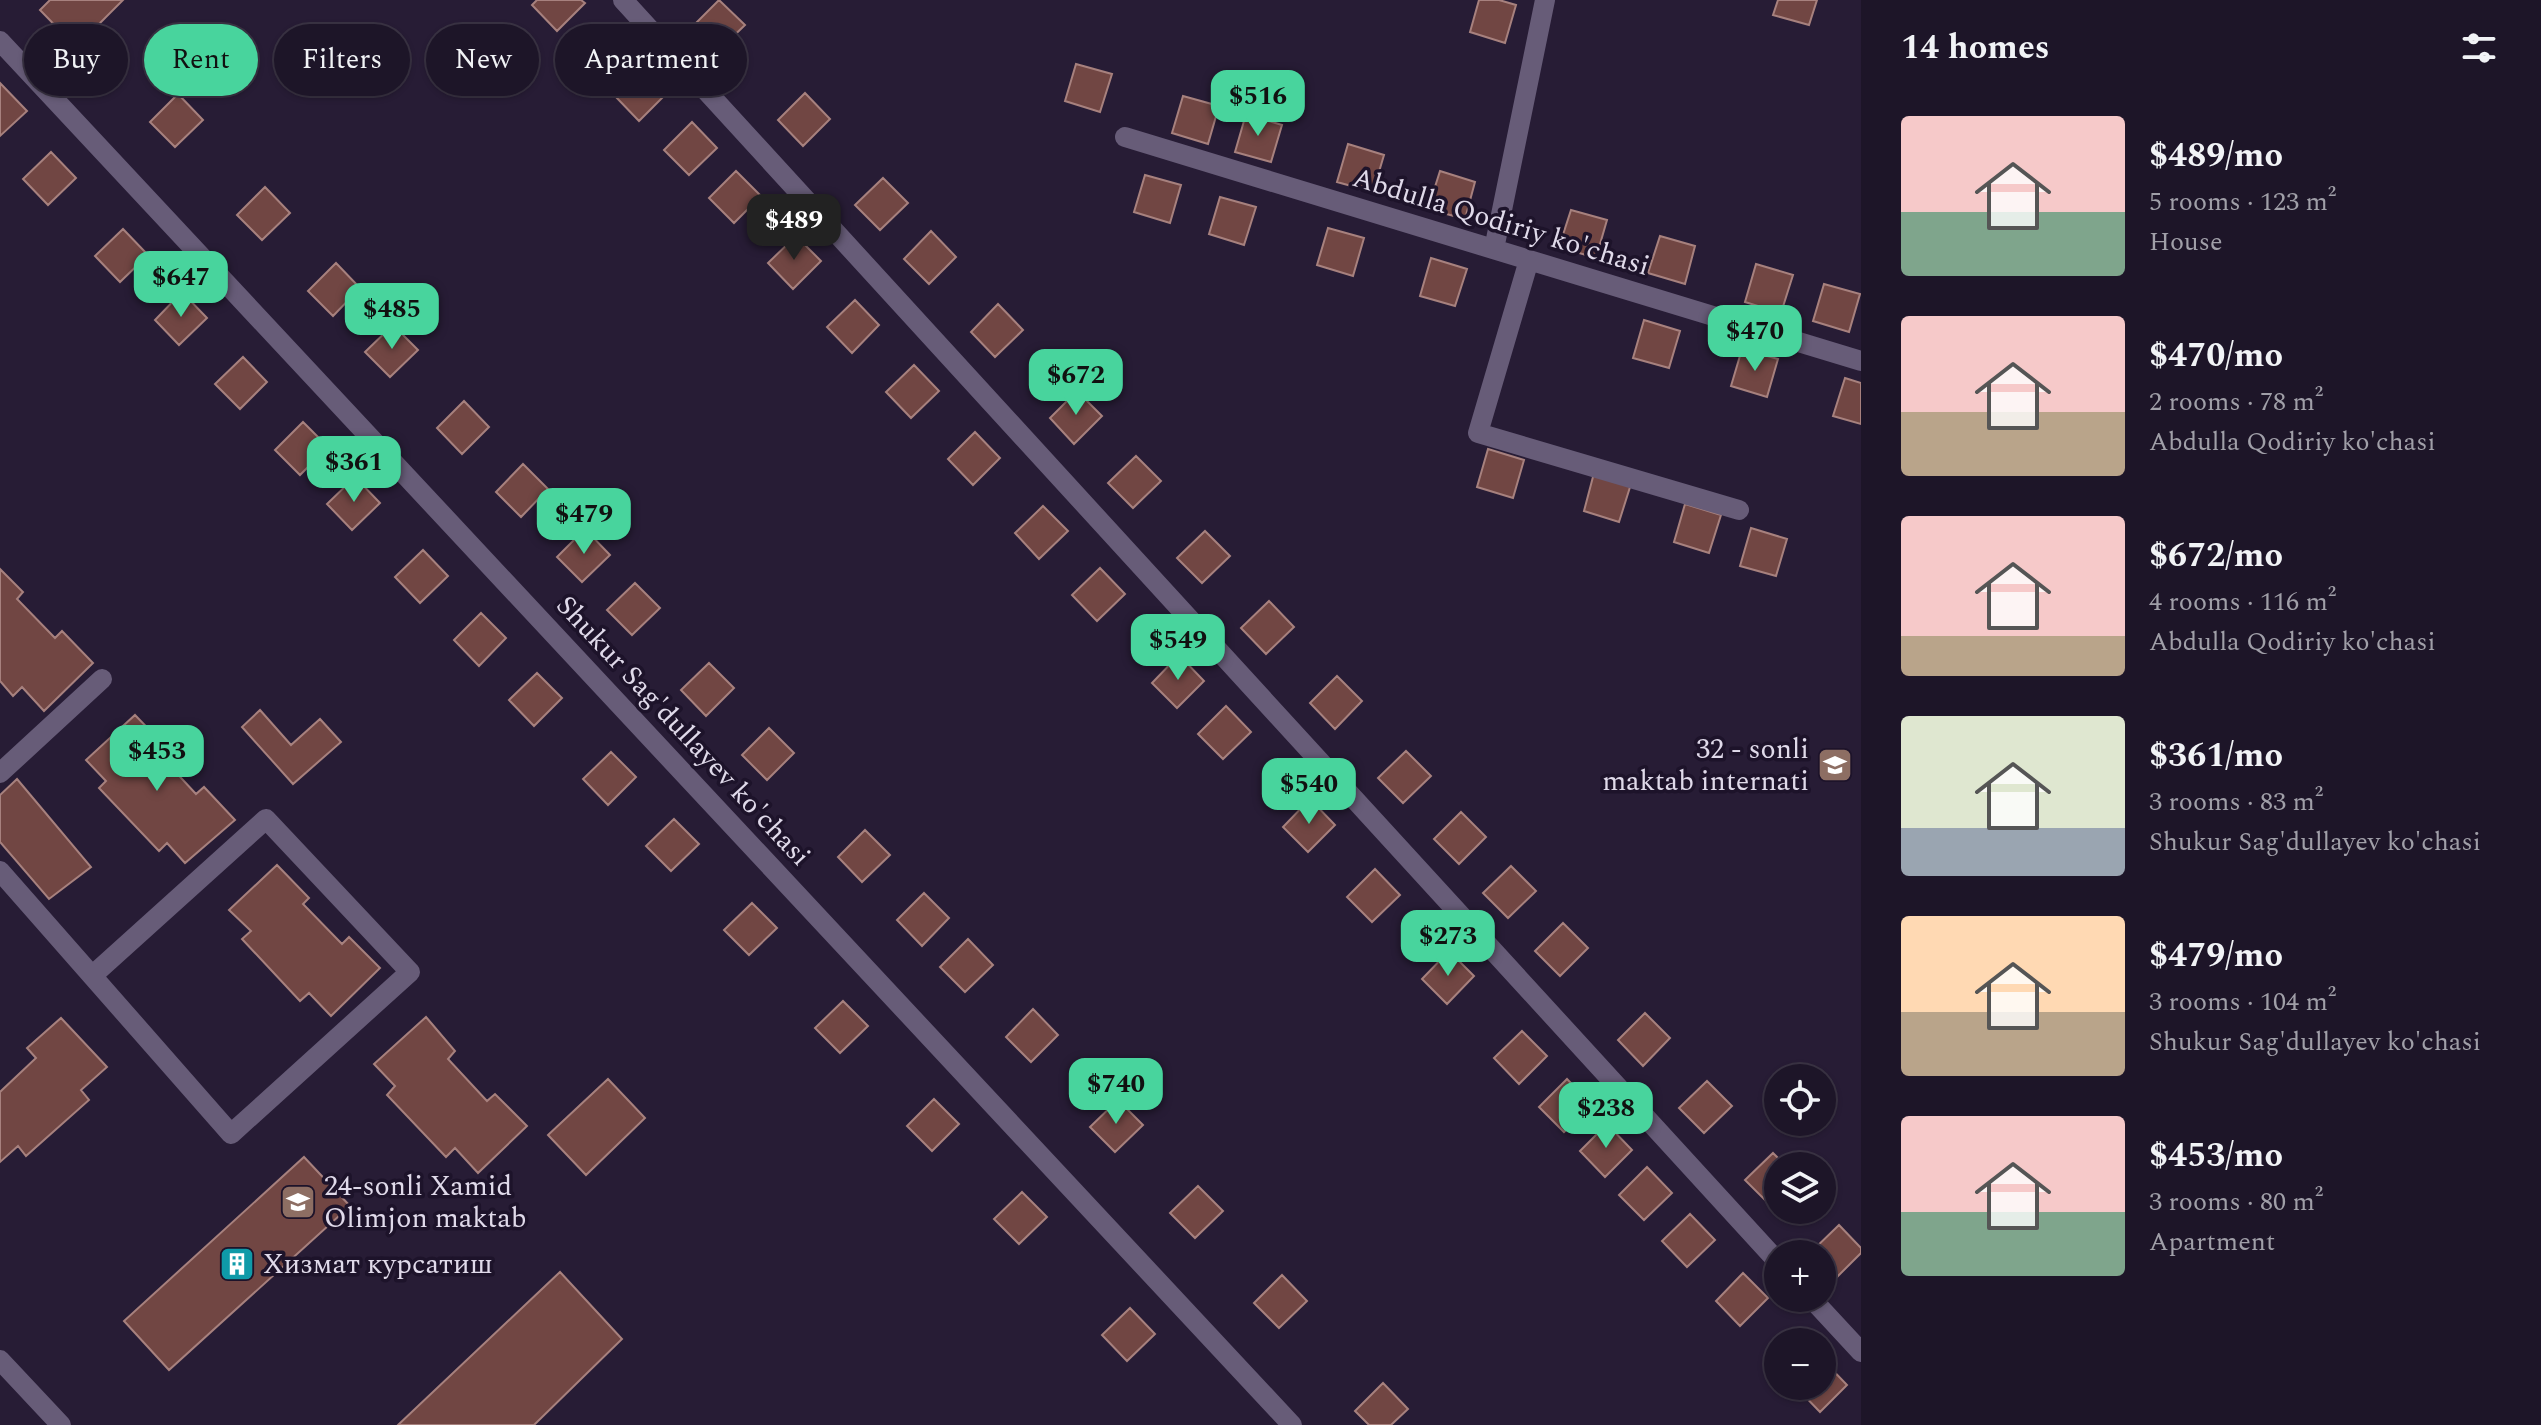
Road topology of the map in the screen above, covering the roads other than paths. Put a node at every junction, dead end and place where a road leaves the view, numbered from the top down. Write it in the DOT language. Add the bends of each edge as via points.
graph roads {
  1 [pos="623,0"];
  2 [pos="1545,0"];
  3 [pos="0,41"];
  4 [pos="1125,137"];
  5 [pos="1494,249"];
  6 [pos="1529,260"];
  7 [pos="1861,361"];
  8 [pos="1739,510"];
  9 [pos="102,679"];
  10 [pos="0,773"];
  11 [pos="0,871"];
  12 [pos="93,975"];
  13 [pos="1764,1247"];
  14 [pos="1824,1312"];
  15 [pos="1861,1352"];
  16 [pos="0,1360"];
  17 [pos="61,1425"];
  18 [pos="1292,1425"];
  1 -- 13 [label="street"];
  2 -- 5 [label="street"];
  3 -- 18 [label="street, Shukur Sag'dullayev ko'chasi"];
  4 -- 5 [label="street, Abdulla Qodiriy ko'chasi"];
  5 -- 6 [label="street, Abdulla Qodiriy ko'chasi"];
  6 -- 7 [label="street, Abdulla Qodiriy ko'chasi"];
  6 -- 8 [label="street" via="1478,433"];
  9 -- 10 [label="street"];
  11 -- 12 [label="street"];
  12 -- 12 [label="street" via="266,819 410,972 231,1134"];
  14 -- 15 [label="street"];
  16 -- 17 [label="street"];
}
